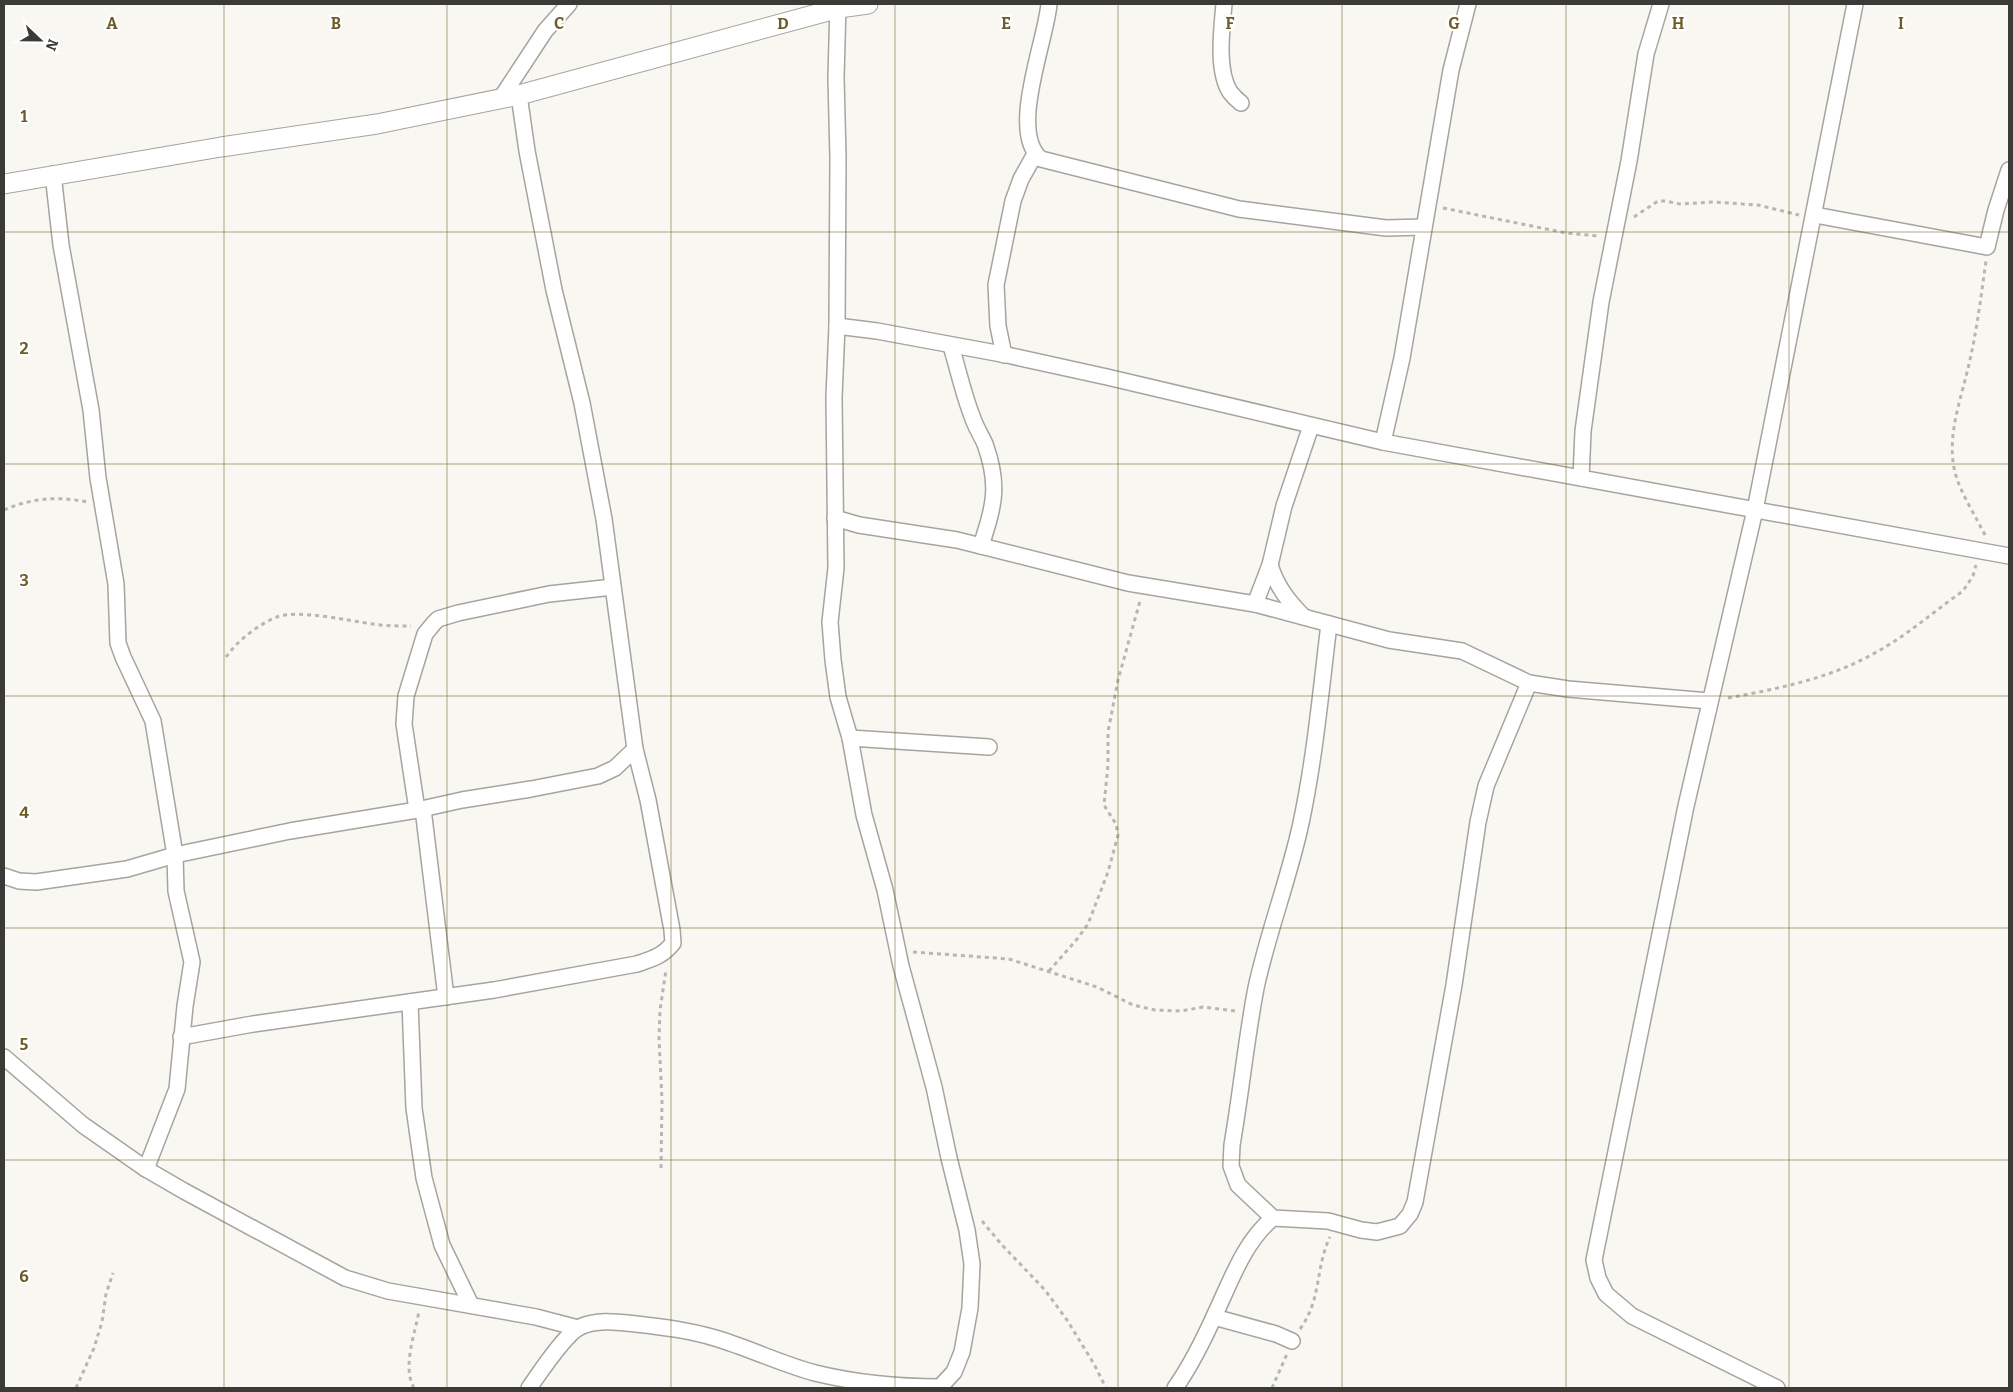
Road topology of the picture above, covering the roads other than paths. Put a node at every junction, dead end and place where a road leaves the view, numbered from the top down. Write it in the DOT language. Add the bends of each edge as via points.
graph roads {
  1 [pos="569,4"];
  2 [pos="868,4"];
  3 [pos="1049,4"];
  4 [pos="1224,4"];
  5 [pos="1468,4"];
  6 [pos="1661,4"];
  7 [pos="1855,4"];
  8 [pos="838,6"];
  9 [pos="510,96"];
  10 [pos="1241,103"];
  11 [pos="1035,154"];
  12 [pos="2009,170"];
  13 [pos="52,174"];
  14 [pos="4,184"];
  15 [pos="1814,217"];
  16 [pos="1424,227"];
  17 [pos="837,326"];
  18 [pos="951,346"];
  19 [pos="1004,355"];
  20 [pos="1312,426"];
  21 [pos="1384,442"];
  22 [pos="1581,478"];
  23 [pos="1755,510"];
  24 [pos="835,518"];
  25 [pos="981,546"];
  26 [pos="1995,553"];
  27 [pos="1270,565"];
  28 [pos="613,587"];
  29 [pos="1255,604"];
  30 [pos="1304,617"];
  31 [pos="1329,624"];
  32 [pos="1529,683"];
  33 [pos="1709,701"];
  34 [pos="850,738"];
  35 [pos="989,747"];
  36 [pos="635,749"];
  37 [pos="420,809"];
  38 [pos="175,855"];
  39 [pos="4,876"];
  40 [pos="446,997"];
  41 [pos="410,1002"];
  42 [pos="182,1037"];
  43 [pos="6,1064"];
  44 [pos="146,1169"];
  45 [pos="1273,1218"];
  46 [pos="471,1305"];
  47 [pos="1214,1318"];
  48 [pos="578,1328"];
  49 [pos="1292,1341"];
  50 [pos="529,1388"];
  51 [pos="942,1388"];
  52 [pos="1175,1388"];
  53 [pos="1775,1388"];
  1 -- 9 [label="street" via="545,31"];
  2 -- 8 [label="street"];
  3 -- 11 [label="street" via="1028,105 1028,128"];
  4 -- 10 [label="street" via="1220,40 1223,68 1228,88"];
  5 -- 16 [label="street" via="1451,70"];
  6 -- 22 [label="street" via="1646,54 1601,302 1583,432"];
  7 -- 15 [label="street"];
  8 -- 9 [label="street"];
  8 -- 17 [label="street"];
  9 -- 13 [label="street" via="377,124"];
  9 -- 28 [label="street" via="527,151 554,290 586,422"];
  11 -- 16 [label="street" via="1041,159 1239,209 1386,228"];
  11 -- 19 [label="street" via="1013,201 996,284 998,326"];
  12 -- 15 [label="street" via="1987,247"];
  13 -- 14 [label="street"];
  13 -- 38 [label="street" via="116,584 118,643 153,721"];
  15 -- 23 [label="street"];
  16 -- 21 [label="street"];
  17 -- 18 [label="street"];
  17 -- 24 [label="street"];
  18 -- 19 [label="street"];
  18 -- 25 [label="street" via="972,418 991,463 994,481 993,509"];
  19 -- 20 [label="street"];
  20 -- 21 [label="street"];
  20 -- 27 [label="street" via="1284,506"];
  21 -- 22 [label="street"];
  22 -- 23 [label="street"];
  23 -- 26 [label="street"];
  23 -- 33 [label="street"];
  24 -- 25 [label="street"];
  24 -- 34 [label="street" via="836,568 830,622 832,660"];
  25 -- 29 [label="street" via="1144,586"];
  27 -- 29 [label="street"];
  27 -- 30 [label="street" via="1284,596"];
  28 -- 36 [label="street"];
  28 -- 37 [label="street" via="549,594 458,613 434,623 425,634 406,696 404,724"];
  29 -- 30 [label="street"];
  30 -- 31 [label="street"];
  31 -- 32 [label="street" via="1389,640 1462,651"];
  31 -- 45 [label="street" via="1301,824 1256,989 1232,1145 1231,1166 1238,1185"];
  32 -- 33 [label="street"];
  32 -- 45 [label="street" via="1486,786 1454,985 1415,1202 1410,1214 1400,1226 1377,1232 1328,1221"];
  33 -- 53 [label="street" via="1594,1260 1606,1294 1632,1316"];
  34 -- 35 [label="street"];
  34 -- 51 [label="street" via="864,815 934,1087 972,1264 970,1308 962,1352 954,1372"];
  36 -- 37 [label="street" via="615,768 598,776"];
  36 -- 40 [label="street" via="648,800 673,943 655,959 637,964"];
  37 -- 38 [label="street"];
  37 -- 40 [label="street"];
  38 -- 39 [label="street" via="127,869 36,882"];
  38 -- 42 [label="street" via="176,891 192,962"];
  40 -- 41 [label="street"];
  41 -- 42 [label="street"];
  41 -- 46 [label="street" via="414,1108 424,1178 442,1245"];
  42 -- 44 [label="street" via="177,1089"];
  43 -- 44 [label="street" via="83,1125"];
  44 -- 46 [label="street" via="345,1278 388,1291"];
  45 -- 47 [label="street" via="1258,1232 1242,1258"];
  46 -- 48 [label="street"];
  47 -- 49 [label="street"];
  47 -- 52 [label="street"];
  48 -- 50 [label="street"];
  48 -- 51 [label="street" via="594,1322 609,1322 683,1329 816,1373 867,1383"];
}
